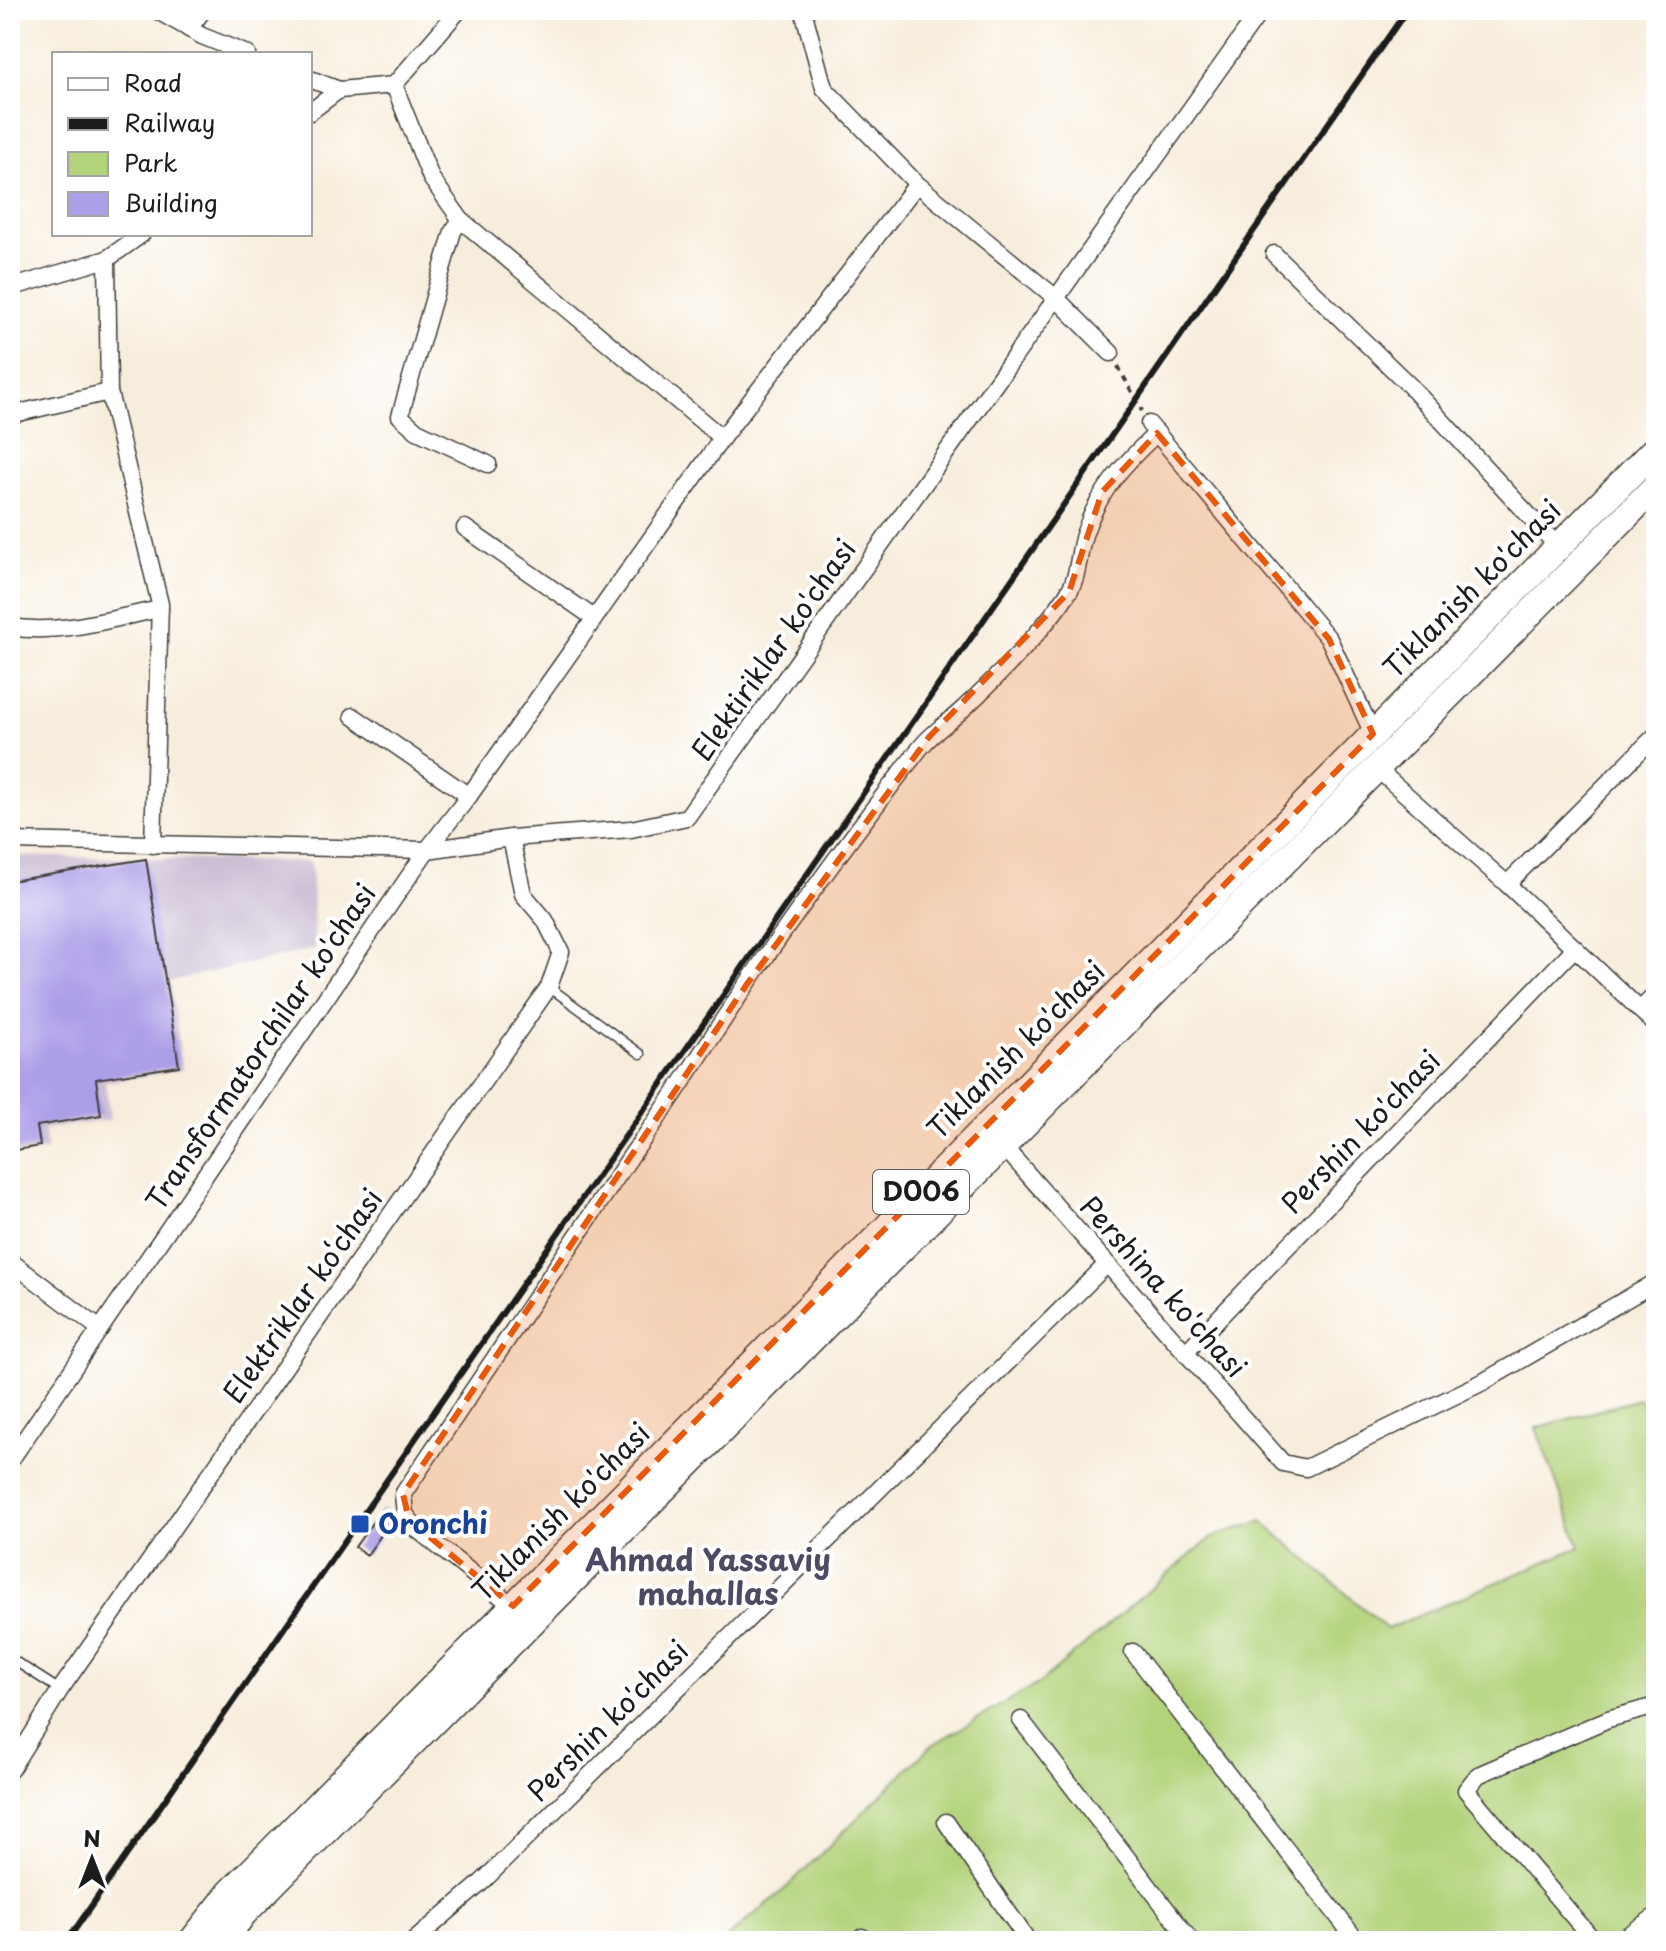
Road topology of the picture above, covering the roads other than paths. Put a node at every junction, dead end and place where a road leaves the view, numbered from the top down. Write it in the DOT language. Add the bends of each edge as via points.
graph roads {
  1 [pos="156,10"];
  2 [pos="203,10"];
  3 [pos="459,10"];
  4 [pos="803,10"];
  5 [pos="1261,10"];
  6 [pos="189,29"];
  7 [pos="242,52"];
  8 [pos="312,80"];
  9 [pos="394,85"];
  10 [pos="339,90"];
  11 [pos="312,110"];
  12 [pos="917,184"];
  13 [pos="461,220"];
  14 [pos="139,236"];
  15 [pos="1274,254"];
  16 [pos="107,259"];
  17 [pos="10,288"];
  18 [pos="1056,298"];
  19 [pos="1111,353"];
  20 [pos="109,392"];
  21 [pos="10,415"];
  22 [pos="722,438"];
  23 [pos="1656,448"];
  24 [pos="488,464"];
  25 [pos="1656,486"];
  26 [pos="465,528"];
  27 [pos="1558,547"];
  28 [pos="160,609"];
  29 [pos="594,618"];
  30 [pos="10,627"];
  31 [pos="353,716"];
  32 [pos="1373,734"];
  33 [pos="1656,735"];
  34 [pos="1376,768"];
  35 [pos="469,796"];
  36 [pos="511,838"];
  37 [pos="10,841"];
  38 [pos="153,845"];
  39 [pos="427,850"];
  40 [pos="1507,884"];
  41 [pos="1575,948"];
  42 [pos="549,987"];
  43 [pos="1656,994"];
  44 [pos="1640,1010"];
  45 [pos="1656,1025"];
  46 [pos="641,1054"];
  47 [pos="1003,1146"];
  48 [pos="10,1261"];
  49 [pos="1107,1264"];
  50 [pos="1656,1282"];
  51 [pos="100,1329"];
  52 [pos="1186,1352"];
  53 [pos="10,1461"];
  54 [pos="513,1606"];
  55 [pos="1133,1652"];
  56 [pos="10,1658"];
  57 [pos="60,1690"];
  58 [pos="1656,1706"];
  59 [pos="1021,1720"];
  60 [pos="10,1770"];
  61 [pos="946,1822"];
  62 [pos="1656,1916"];
  63 [pos="192,1941"];
  64 [pos="224,1941"];
  65 [pos="414,1941"];
  66 [pos="1028,1941"];
  67 [pos="1191,1941"];
  68 [pos="1357,1941"];
  69 [pos="1594,1941"];
  70 [pos="1619,1941"];
  1 -- 6 [label="street"];
  2 -- 6 [label="street"];
  3 -- 9 [label="street"];
  4 -- 12 [label="street" via="824,88"];
  5 -- 18 [label="street, Elektiriklar ko'chasi"];
  6 -- 7 [label="street"];
  8 -- 10 [label="street"];
  9 -- 10 [label="street"];
  9 -- 13 [label="street" via="431,178"];
  10 -- 11 [label="street"];
  12 -- 18 [label="street"];
  12 -- 22 [label="street, Transformatorchilar ko'chasi"];
  13 -- 22 [label="street"];
  13 -- 24 [label="street" via="453,231 400,416 417,431"];
  14 -- 16 [label="street"];
  15 -- 27 [label="street" via="1410,386"];
  16 -- 17 [label="street"];
  16 -- 20 [label="street"];
  18 -- 19 [label="street"];
  18 -- 36 [label="street, Elektiriklar ko'chasi" via="687,817 631,829"];
  20 -- 21 [label="street"];
  20 -- 28 [label="street"];
  22 -- 29 [label="street, Transformatorchilar ko'chasi"];
  23 -- 27 [label="main road, Tiklanish ko'chasi / D006"];
  25 -- 34 [label="main road, D006"];
  26 -- 29 [label="street"];
  27 -- 32 [label="main road, Tiklanish ko'chasi / D006"];
  28 -- 30 [label="street" via="63,629"];
  28 -- 38 [label="street"];
  29 -- 35 [label="street, Transformatorchilar ko'chasi"];
  31 -- 35 [label="street"];
  32 -- 34 [label="main road"];
  32 -- 54 [label="main road, Tiklanish ko'chasi / D006"];
  32 -- 54 [label="street" via="1329,639 1153,428 1102,492 1069,592 1010,661 929,737 850,840 403,1494 405,1514 418,1530"];
  33 -- 40 [label="street"];
  34 -- 40 [label="street"];
  34 -- 47 [label="main road, D006"];
  35 -- 39 [label="street, Transformatorchilar ko'chasi"];
  36 -- 39 [label="street, Elektiriklar ko'chasi"];
  36 -- 42 [label="street, Elektriklar ko‘chasi" via="523,894 545,920 561,952"];
  37 -- 38 [label="street, Elektiriklar ko'chasi"];
  38 -- 39 [label="street, Elektiriklar ko'chasi"];
  39 -- 51 [label="street, Transformatorchilar ko'chasi"];
  40 -- 41 [label="street"];
  41 -- 44 [label="street"];
  41 -- 52 [label="street, Pershin ko'chasi"];
  42 -- 46 [label="lane"];
  42 -- 57 [label="street, Elektriklar ko‘chasi"];
  43 -- 44 [label="street"];
  44 -- 45 [label="street"];
  47 -- 49 [label="street, Pershina ko'chasi"];
  47 -- 64 [label="main road, D006" via="244,1913"];
  48 -- 51 [label="street"];
  49 -- 52 [label="street, Pershina ko'chasi"];
  49 -- 65 [label="street, Pershin ko'chasi" via="481,1883"];
  50 -- 52 [label="street, Pershina ko'chasi" via="1483,1382 1306,1468 1283,1463"];
  51 -- 53 [label="street, Transformatorchilar ko'chasi"];
  54 -- 63 [label="main road, Tiklanish ko'chasi / D006" via="230,1893"];
  55 -- 68 [label="street"];
  56 -- 57 [label="lane"];
  57 -- 60 [label="street, Elektriklar ko‘chasi"];
  58 -- 69 [label="street" via="1608,1719 1478,1775 1466,1790"];
  59 -- 67 [label="street"];
  61 -- 66 [label="street"];
  62 -- 70 [label="street"];
}
